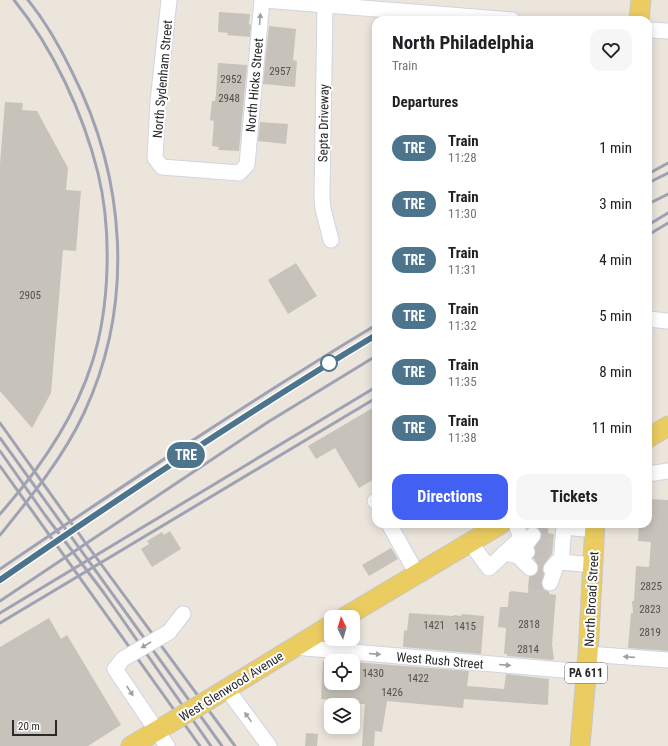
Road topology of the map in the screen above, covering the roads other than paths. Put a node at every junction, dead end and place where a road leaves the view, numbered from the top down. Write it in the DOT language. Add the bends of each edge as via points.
graph roads {
  1 [pos="169,0"];
  2 [pos="263,0"];
  3 [pos="641,0"];
  4 [pos="309,2"];
  5 [pos="325,5"];
  6 [pos="462,16"];
  7 [pos="639,16"];
  8 [pos="652,30"];
  9 [pos="668,31"];
  10 [pos="244,168"];
  11 [pos="330,240"];
  12 [pos="652,319"];
  13 [pos="668,321"];
  14 [pos="668,426"];
  15 [pos="652,436"];
  16 [pos="668,471"];
  17 [pos="652,473"];
  18 [pos="391,528"];
  19 [pos="493,528"];
  20 [pos="517,528"];
  21 [pos="564,528"];
  22 [pos="595,528"];
  23 [pos="533,534"];
  24 [pos="554,536"];
  25 [pos="470,542"];
  26 [pos="518,553"];
  27 [pos="554,565"];
  28 [pos="593,565"];
  29 [pos="417,574"];
  30 [pos="529,574"];
  31 [pos="357,610"];
  32 [pos="183,614"];
  33 [pos="324,629"];
  34 [pos="294,647"];
  35 [pos="668,660"];
  36 [pos="587,663"];
  37 [pos="226,689"];
  38 [pos="161,738"];
  39 [pos="131,746"];
  40 [pos="269,746"];
  41 [pos="580,746"];
  1 -- 10 [label="street, North Sydenham Street" via="155,158 162,167 239,173"];
  2 -- 4 [label="street"];
  10 -- 2 [label="street, North Hicks Street, one-way" via="247,165"];
  3 -- 7 [label="main road"];
  4 -- 5 [label="street"];
  5 -- 6 [label="street"];
  5 -- 11 [label="street, Septa Driveway" via="322,196"];
  8 -- 9 [label="street"];
  12 -- 13 [label="street"];
  14 -- 15 [label="main road"];
  16 -- 17 [label="street"];
  18 -- 29 [label="street"];
  19 -- 25 [label="main road"];
  20 -- 26 [label="street" via="521,538"];
  21 -- 27 [label="street"];
  22 -- 28 [label="main road, North Broad Street / PA 611"];
  23 -- 26 [label="street"];
  24 -- 27 [label="street"];
  25 -- 26 [label="street" via="489,568"];
  25 -- 29 [label="main road"];
  26 -- 30 [label="street"];
  27 -- 28 [label="street"];
  28 -- 36 [label="main road, North Broad Street / PA 611"];
  29 -- 31 [label="main road"];
  32 -- 38 [label="street, one-way, bridge" via="169,632 123,659 115,669"];
  33 -- 34 [label="main road, West Glenwood Avenue"];
  34 -- 36 [label="street, West Rush Street, one-way"];
  34 -- 37 [label="main road, West Glenwood Avenue"];
  35 -- 36 [label="street, West Rush Street, one-way"];
  36 -- 41 [label="main road, North Broad Street / PA 611"];
  37 -- 38 [label="main road, West Glenwood Avenue, bridge" via="175,720"];
  40 -- 37 [label="street, one-way"];
  38 -- 39 [label="main road, West Glenwood Avenue"];
}
